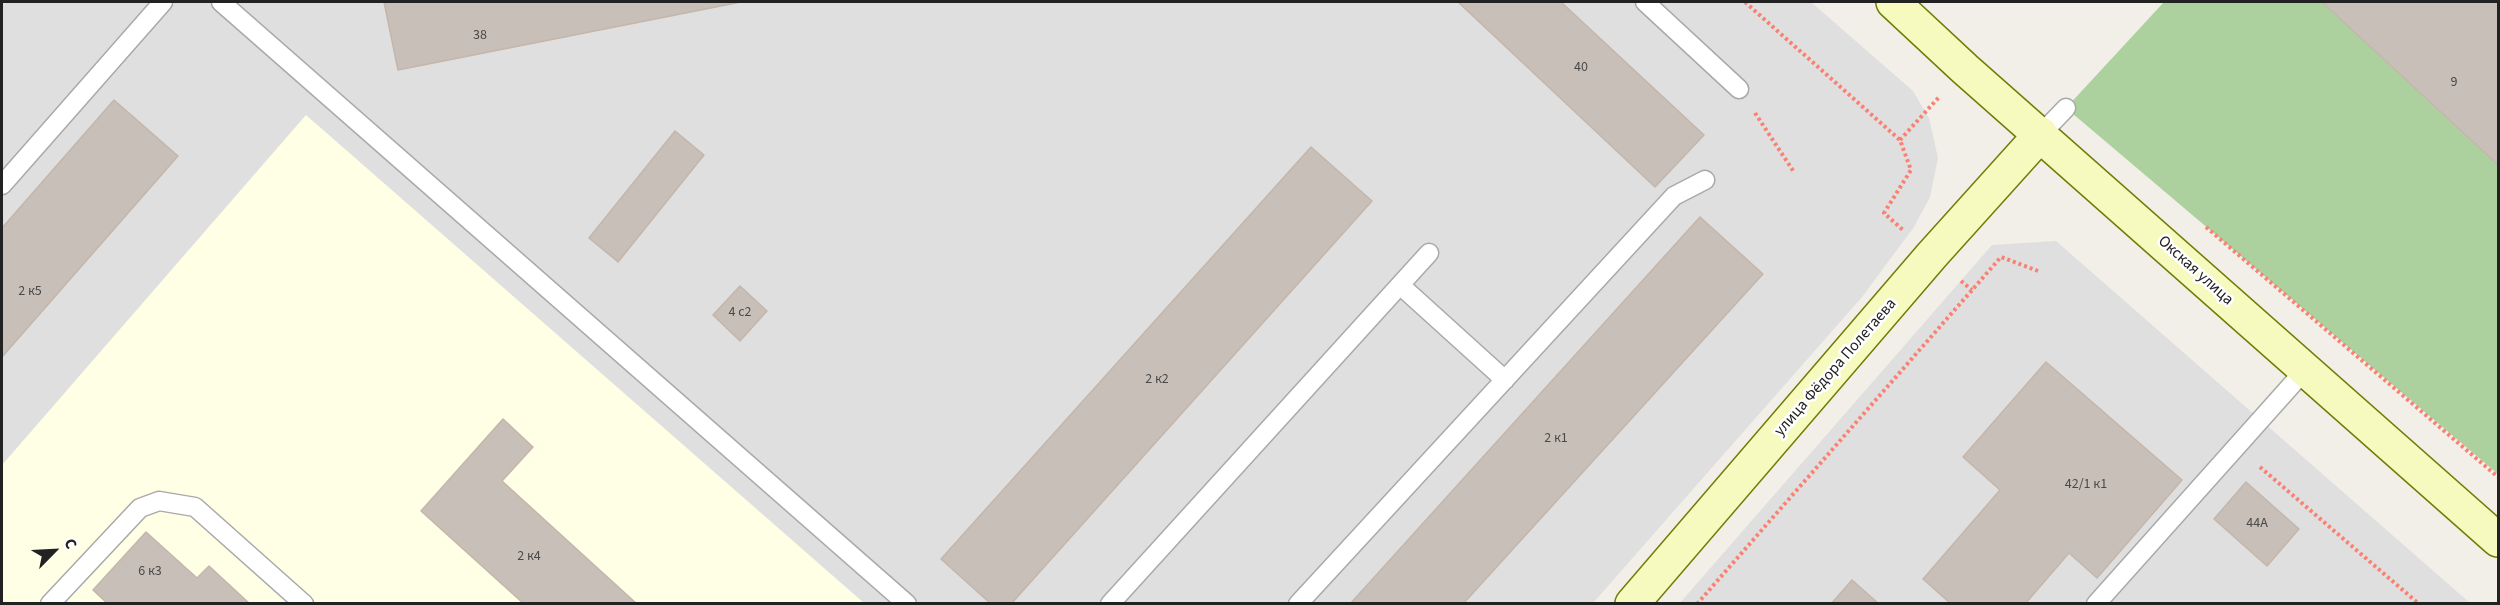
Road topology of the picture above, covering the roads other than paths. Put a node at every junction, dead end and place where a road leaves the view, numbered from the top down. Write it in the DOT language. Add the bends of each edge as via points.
graph roads {
  1 [pos="163,2"];
  2 [pos="221,2"];
  3 [pos="1645,2"];
  4 [pos="1893,2"];
  5 [pos="1739,89"];
  6 [pos="2067,108"];
  7 [pos="2041,134"];
  8 [pos="1705,180"];
  9 [pos="2,185"];
  10 [pos="1429,253"];
  11 [pos="1400,285"];
  12 [pos="2305,370"];
  13 [pos="1505,380"];
  14 [pos="2499,540"];
  15 [pos="50,603"];
  16 [pos="304,603"];
  17 [pos="907,603"];
  18 [pos="1110,603"];
  19 [pos="1298,603"];
  20 [pos="1632,603"];
  21 [pos="2096,603"];
  1 -- 9 [label="lane"];
  2 -- 17 [label="lane"];
  3 -- 5 [label="lane"];
  4 -- 7 [label="main road, Окская улица"];
  6 -- 7 [label="lane"];
  7 -- 12 [label="main road, Окская улица"];
  7 -- 20 [label="main road, улица Фёдора Полетаева"];
  8 -- 13 [label="lane" via="1674,196"];
  10 -- 11 [label="lane"];
  11 -- 13 [label="lane"];
  11 -- 18 [label="lane"];
  12 -- 14 [label="main road, Окская улица"];
  12 -- 21 [label="lane"];
  13 -- 19 [label="lane"];
  15 -- 16 [label="lane" via="140,508 159,501 195,507"];
}
